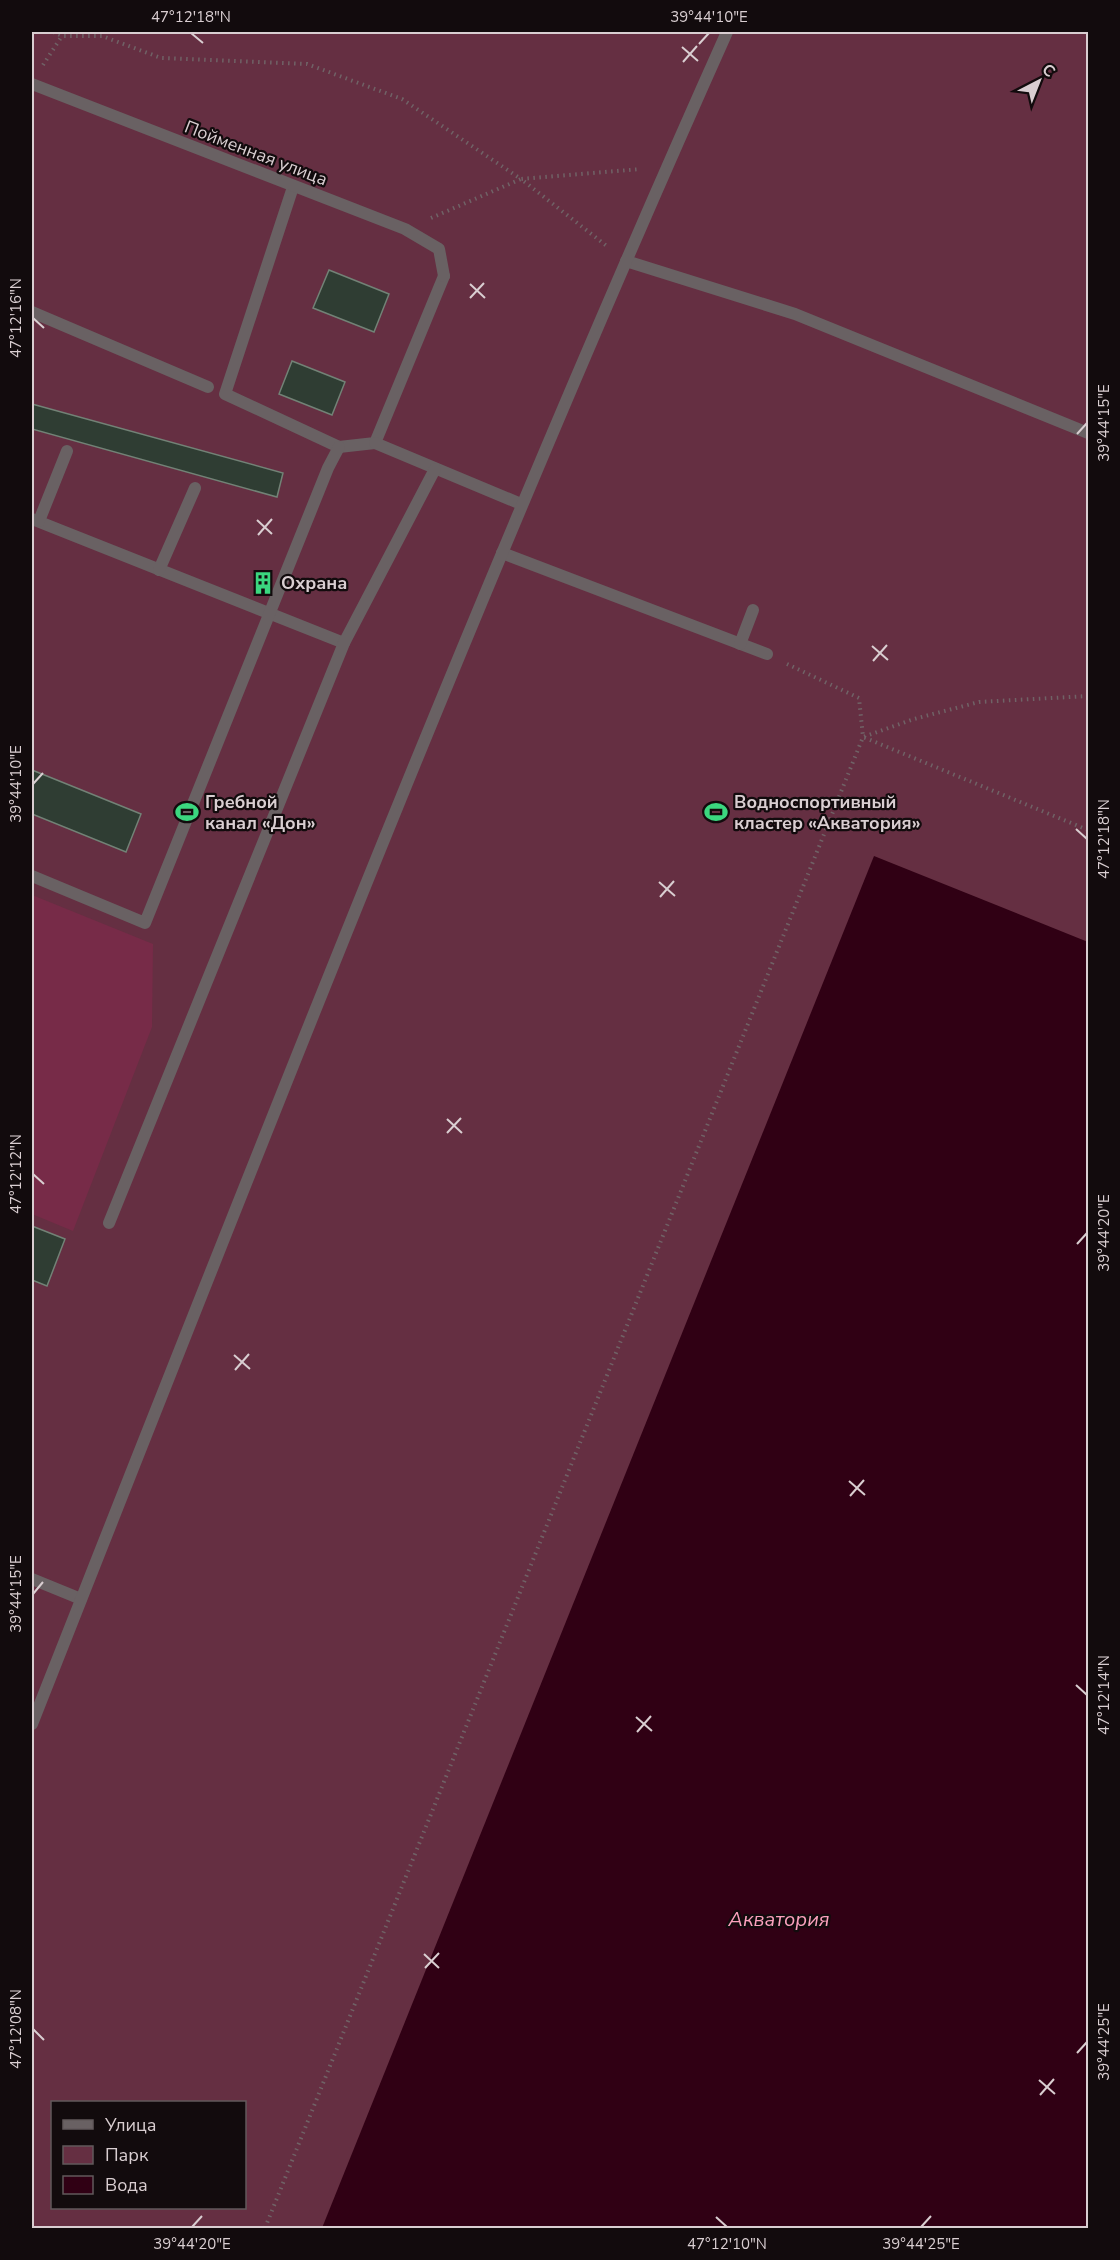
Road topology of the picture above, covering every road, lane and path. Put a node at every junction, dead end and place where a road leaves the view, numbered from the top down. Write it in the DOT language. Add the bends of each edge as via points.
graph roads {
  1 [pos="53,32"];
  2 [pos="727,32"];
  3 [pos="63,36"];
  4 [pos="38,72"];
  5 [pos="32,84"];
  6 [pos="666,167"];
  7 [pos="521,179"];
  8 [pos="293,187"];
  9 [pos="405,229"];
  10 [pos="626,261"];
  11 [pos="32,312"];
  12 [pos="208,387"];
  13 [pos="1089,433"];
  14 [pos="375,443"];
  15 [pos="339,447"];
  16 [pos="67,451"];
  17 [pos="435,469"];
  18 [pos="195,488"];
  19 [pos="521,504"];
  20 [pos="35,520"];
  21 [pos="502,553"];
  22 [pos="159,570"];
  23 [pos="753,610"];
  24 [pos="269,614"];
  25 [pos="344,643"];
  26 [pos="740,644"];
  27 [pos="767,654"];
  28 [pos="1089,696"];
  29 [pos="863,737"];
  30 [pos="1089,830"];
  31 [pos="32,876"];
  32 [pos="109,1223"];
  33 [pos="32,1579"];
  34 [pos="81,1599"];
  35 [pos="32,1724"];
  36 [pos="266,2229"];
  1 -- 3 [label="path"];
  2 -- 6 [label="street"];
  3 -- 4 [label="path"];
  3 -- 7 [label="path" via="102,36 162,58 307,64 402,99"];
  5 -- 8 [label="street, Пойменная улица"];
  6 -- 7 [label="path"];
  6 -- 10 [label="street"];
  7 -- 9 [label="path"];
  7 -- 10 [label="path"];
  8 -- 9 [label="street, Пойменная улица"];
  8 -- 15 [label="street" via="225,394"];
  9 -- 14 [label="street, Пойменная улица" via="438,249 444,276"];
  10 -- 13 [label="street" via="795,314"];
  10 -- 19 [label="street"];
  11 -- 12 [label="street"];
  14 -- 15 [label="street"];
  14 -- 17 [label="street"];
  15 -- 24 [label="street"];
  16 -- 20 [label="street"];
  17 -- 19 [label="street"];
  17 -- 25 [label="street"];
  18 -- 22 [label="street"];
  19 -- 21 [label="street"];
  20 -- 22 [label="street"];
  21 -- 26 [label="street"];
  21 -- 34 [label="street"];
  22 -- 24 [label="street"];
  23 -- 26 [label="street"];
  24 -- 25 [label="street"];
  24 -- 31 [label="street" via="145,923"];
  25 -- 32 [label="street"];
  26 -- 27 [label="street"];
  27 -- 29 [label="path" via="860,698"];
  28 -- 29 [label="path" via="979,702"];
  29 -- 30 [label="path"];
  29 -- 36 [label="path"];
  33 -- 34 [label="street"];
  34 -- 35 [label="street"];
}
